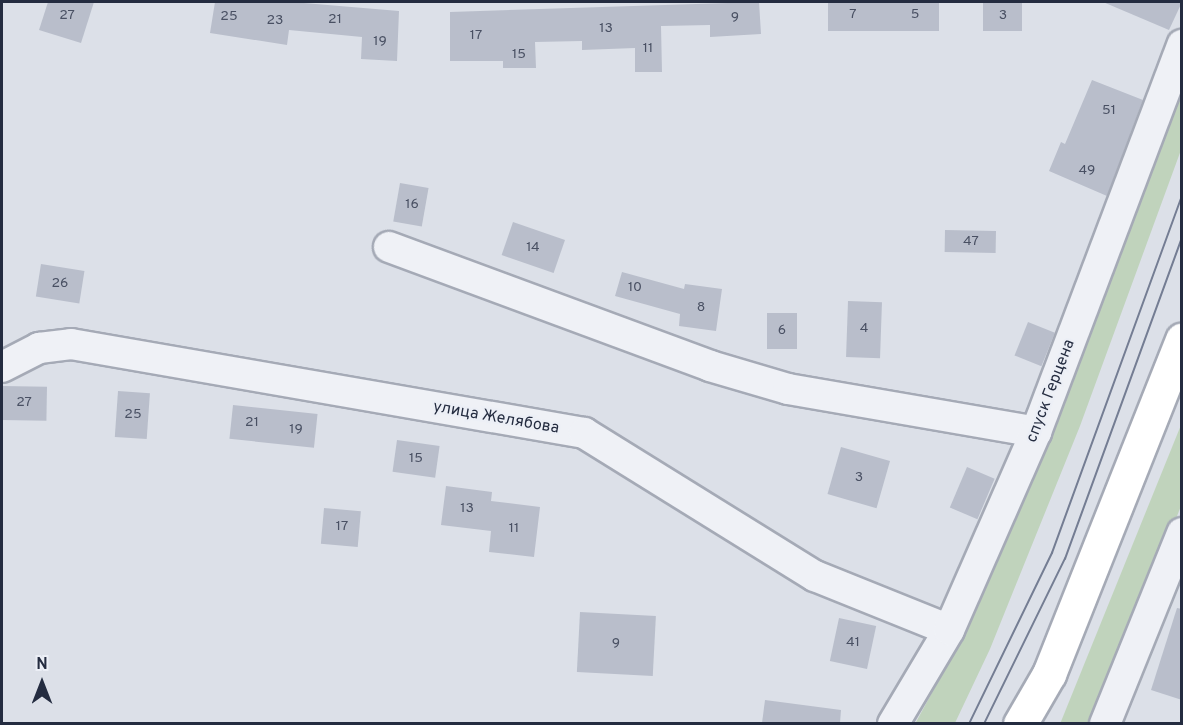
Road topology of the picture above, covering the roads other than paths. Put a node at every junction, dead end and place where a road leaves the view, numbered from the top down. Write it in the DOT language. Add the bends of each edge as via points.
graph roads {
  1 [pos="1182,45"];
  2 [pos="388,247"];
  3 [pos="1182,339"];
  4 [pos="2,367"];
  5 [pos="1036,432"];
  6 [pos="1182,533"];
  7 [pos="950,630"];
  8 [pos="1049,674"];
  9 [pos="893,723"];
  10 [pos="1020,723"];
  11 [pos="1040,723"];
  12 [pos="1105,723"];
  1 -- 5 [label="street, спуск Герцена"];
  2 -- 5 [label="street" via="710,366 788,389"];
  3 -- 8 [label="main road"];
  4 -- 7 [label="street, улица Желябова" via="39,348 82,345 584,434 815,576"];
  5 -- 7 [label="street, спуск Герцена"];
  6 -- 12 [label="street"];
  7 -- 9 [label="street, спуск Герцена"];
  8 -- 10 [label="main road"];
  8 -- 11 [label="main road"];
}
